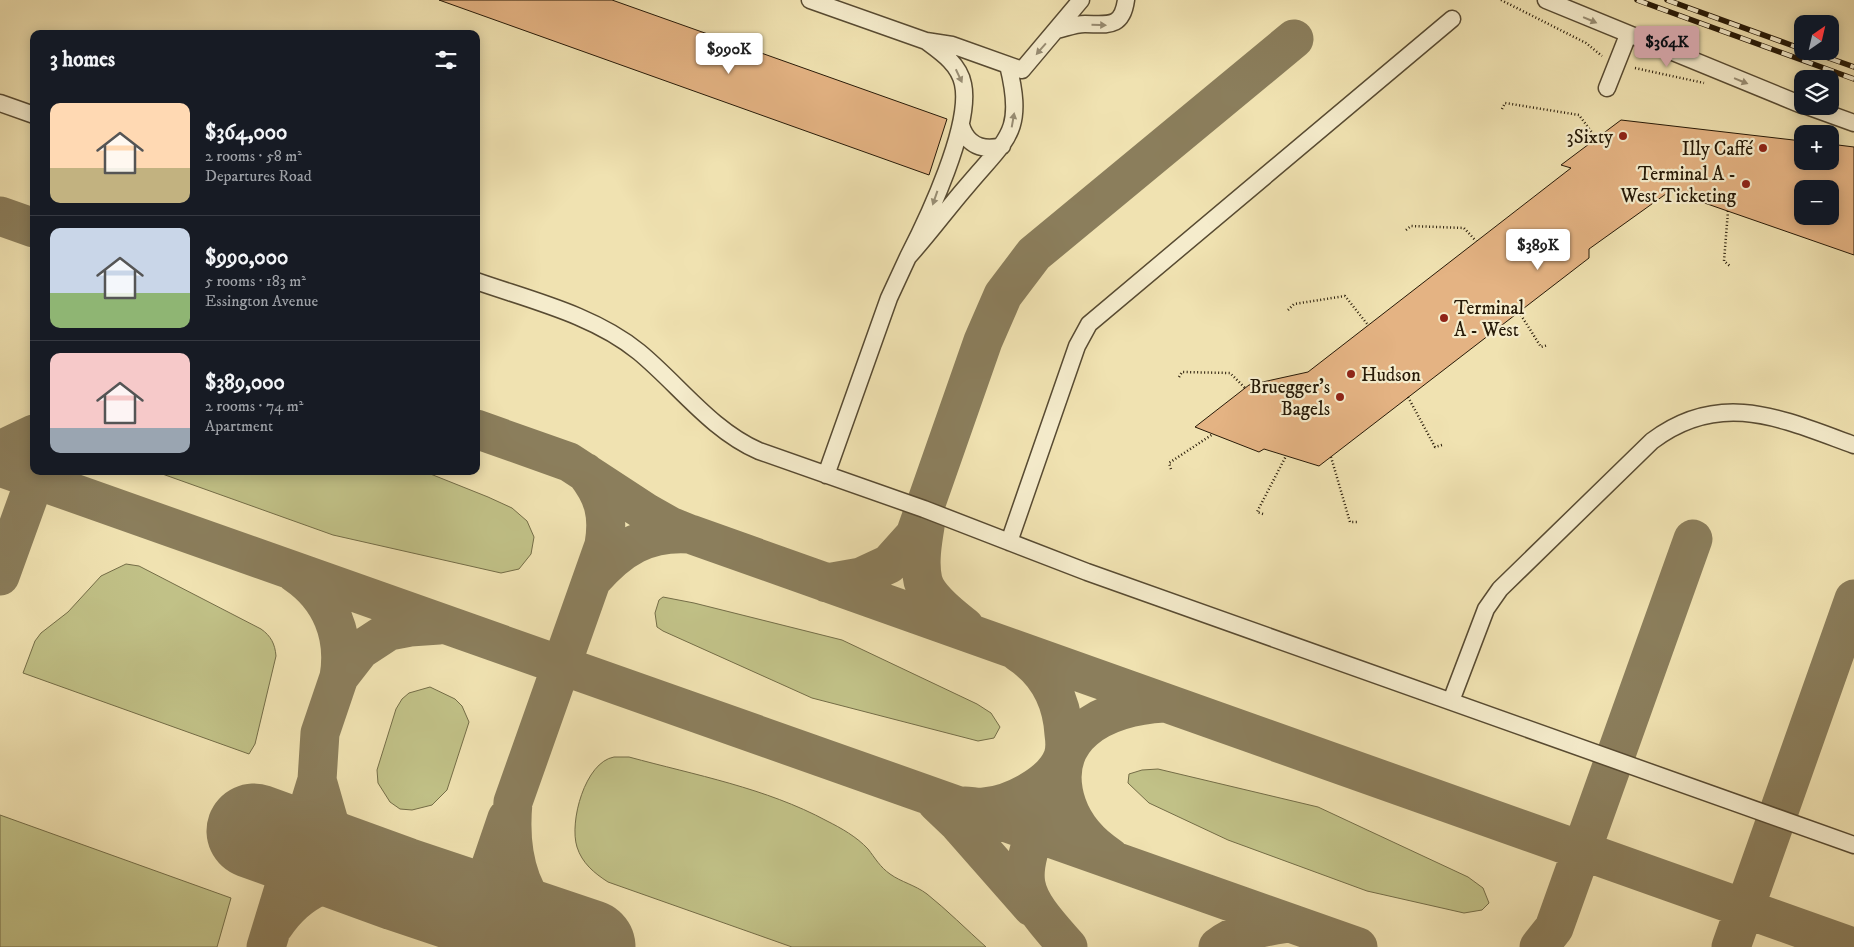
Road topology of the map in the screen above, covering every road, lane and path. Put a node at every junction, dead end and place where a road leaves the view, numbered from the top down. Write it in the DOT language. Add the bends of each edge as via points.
graph roads {
  1 [pos="810,0"];
  2 [pos="1081,0"];
  3 [pos="1126,0"];
  4 [pos="1501,0"];
  5 [pos="1546,0"];
  6 [pos="1452,19"];
  7 [pos="1057,30"];
  8 [pos="1628,35"];
  9 [pos="926,41"];
  10 [pos="1602,56"];
  11 [pos="1008,65"];
  12 [pos="1607,88"];
  13 [pos="1794,102"];
  14 [pos="0,103"];
  15 [pos="1502,109"];
  16 [pos="30,114"];
  17 [pos="1832,115"];
  18 [pos="1854,123"];
  19 [pos="961,125"];
  20 [pos="1596,138"];
  21 [pos="1002,146"];
  22 [pos="1728,211"];
  23 [pos="1406,230"];
  24 [pos="1476,241"];
  25 [pos="908,257"];
  26 [pos="1731,267"];
  27 [pos="480,282"];
  28 [pos="1288,310"];
  29 [pos="1519,312"];
  30 [pos="1368,325"];
  31 [pos="1548,346"];
  32 [pos="1179,377"];
  33 [pos="1244,388"];
  34 [pos="1408,398"];
  35 [pos="1213,434"];
  36 [pos="1442,445"];
  37 [pos="1854,445"];
  38 [pos="1286,456"];
  39 [pos="1331,457"];
  40 [pos="1171,468"];
  41 [pos="826,475"];
  42 [pos="1263,514"];
  43 [pos="1359,522"];
  44 [pos="1009,542"];
  45 [pos="1451,701"];
  46 [pos="1854,844"];
  1 -- 9 [label="street"];
  2 -- 7 [label="street"];
  7 -- 3 [label="street, one-way" via="1085,24 1106,26 1117,21 1124,12"];
  4 -- 10 [label="path" via="1586,43"];
  5 -- 8 [label="street, one-way"];
  6 -- 44 [label="street" via="1089,324 1077,346"];
  7 -- 11 [label="street, one-way" via="1022,70"];
  8 -- 12 [label="street"];
  8 -- 13 [label="street, one-way"];
  9 -- 11 [label="street" via="952,45"];
  9 -- 19 [label="street, one-way" via="942,52 960,75 964,93"];
  21 -- 11 [label="street, one-way" via="1012,128 1014,108"];
  14 -- 16 [label="street"];
  15 -- 20 [label="path" via="1505,103 1579,115"];
  17 -- 18 [label="street"];
  19 -- 21 [label="street" via="967,139 978,146 989,149"];
  19 -- 25 [label="street, one-way" via="931,209"];
  21 -- 25 [label="street"];
  22 -- 26 [label="path" via="1724,261"];
  23 -- 24 [label="path" via="1411,226 1464,228"];
  25 -- 41 [label="street" via="889,298"];
  27 -- 41 [label="street" via="573,316 620,339 720,427 745,444"];
  28 -- 30 [label="path" via="1294,304 1345,296"];
  29 -- 31 [label="path" via="1541,347"];
  32 -- 33 [label="path" via="1182,372 1230,373"];
  34 -- 36 [label="path" via="1435,446"];
  35 -- 40 [label="path" via="1169,463"];
  37 -- 45 [label="street" via="1753,412 1700,416 1669,429 1500,589 1486,609"];
  38 -- 42 [label="path" via="1257,512"];
  39 -- 43 [label="path" via="1350,522"];
  41 -- 44 [label="street"];
  44 -- 45 [label="street"];
  45 -- 46 [label="street"];
}
